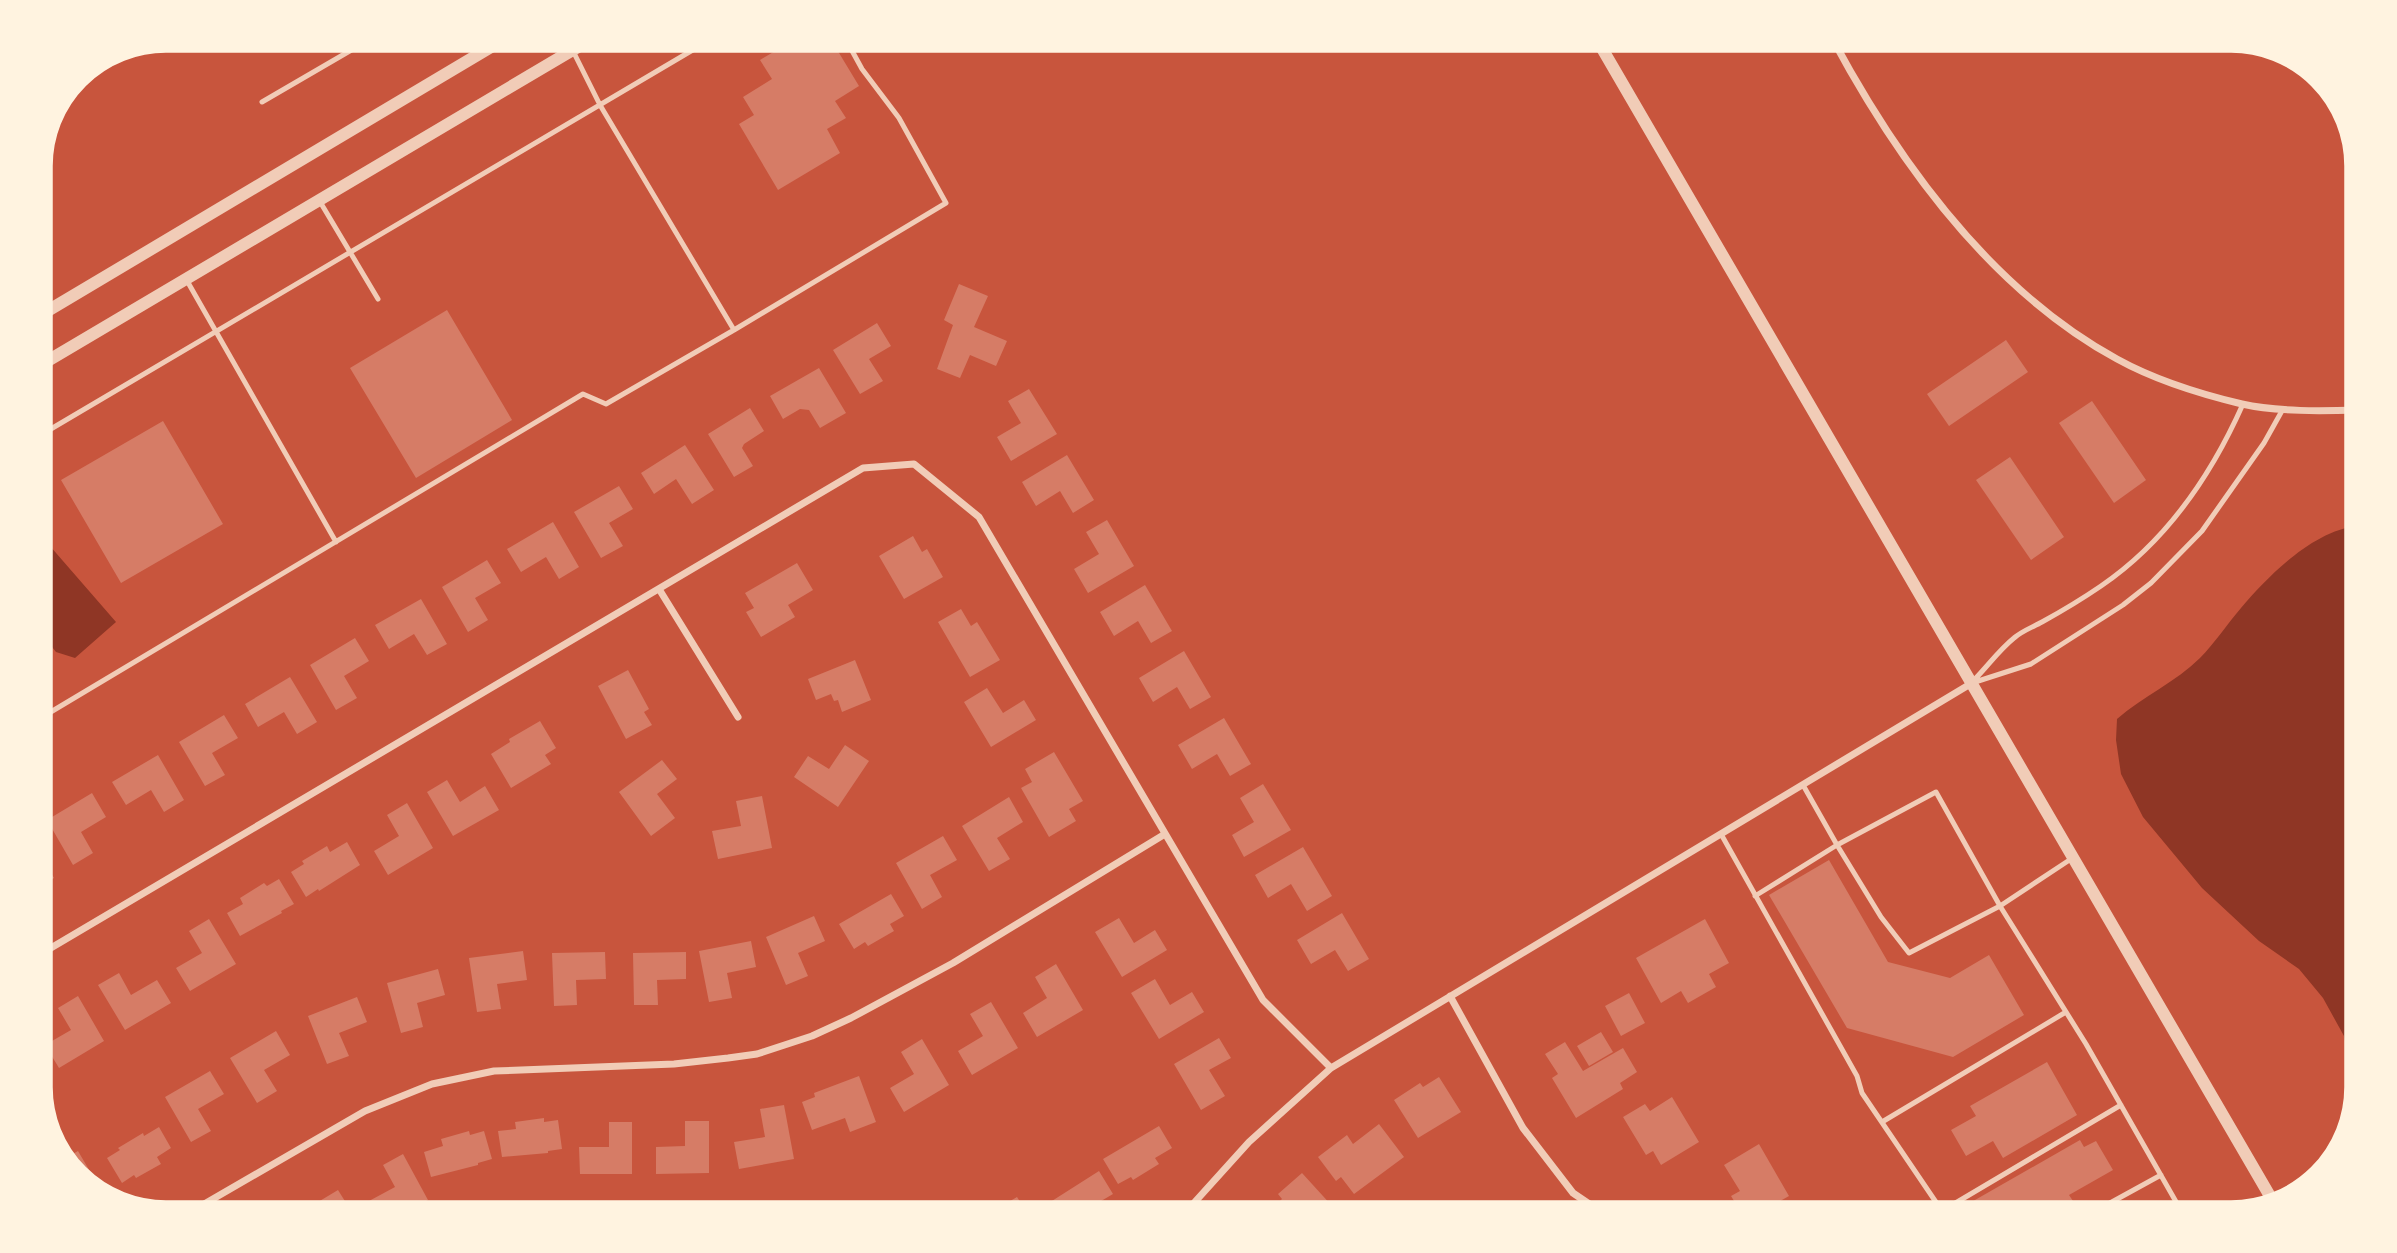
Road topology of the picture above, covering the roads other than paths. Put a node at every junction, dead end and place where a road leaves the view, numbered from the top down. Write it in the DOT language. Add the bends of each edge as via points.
graph roads {
  1 [pos="350,51"];
  2 [pos="484,51"];
  3 [pos="573,51"];
  4 [pos="691,51"];
  5 [pos="852,51"];
  6 [pos="1604,51"];
  7 [pos="1839,51"];
  8 [pos="262,102"];
  9 [pos="600,105"];
  10 [pos="319,200"];
  11 [pos="350,252"];
  12 [pos="186,279"];
  13 [pos="378,299"];
  14 [pos="51,309"];
  15 [pos="734,330"];
  16 [pos="216,331"];
  17 [pos="51,359"];
  18 [pos="2243,404"];
  19 [pos="2283,408"];
  20 [pos="2346,410"];
  21 [pos="51,429"];
  22 [pos="336,542"];
  23 [pos="659,589"];
  24 [pos="1972,683"];
  25 [pos="51,712"];
  26 [pos="738,717"];
  27 [pos="1802,785"];
  28 [pos="1165,834"];
  29 [pos="1721,834"];
  30 [pos="1837,845"];
  31 [pos="2073,858"];
  32 [pos="1755,896"];
  33 [pos="2000,906"];
  34 [pos="51,948"];
  35 [pos="1450,996"];
  36 [pos="2066,1012"];
  37 [pos="1331,1068"];
  38 [pos="2120,1105"];
  39 [pos="1882,1122"];
  40 [pos="2161,1175"];
  41 [pos="2269,1195"];
  42 [pos="208,1202"];
  43 [pos="1195,1202"];
  44 [pos="1586,1202"];
  45 [pos="1936,1202"];
  46 [pos="1961,1202"];
  47 [pos="2112,1202"];
  48 [pos="2176,1202"];
  1 -- 8 [label="lane"];
  2 -- 14 [label="street"];
  3 -- 9 [label="lane"];
  3 -- 10 [label="street"];
  4 -- 9 [label="lane"];
  5 -- 15 [label="lane" via="899,118 946,203"];
  6 -- 24 [label="street"];
  7 -- 18 [label="street" via="1914,169 2005,275 2074,332 2119,359 2165,380"];
  9 -- 11 [label="lane"];
  9 -- 15 [label="lane"];
  10 -- 11 [label="lane"];
  10 -- 12 [label="street"];
  11 -- 13 [label="lane"];
  11 -- 16 [label="lane"];
  12 -- 16 [label="lane"];
  12 -- 17 [label="street"];
  15 -- 22 [label="lane" via="606,404 583,394"];
  16 -- 21 [label="lane"];
  16 -- 22 [label="lane"];
  18 -- 19 [label="street"];
  18 -- 24 [label="lane" via="2205,477 2158,537 2102,586 2014,637"];
  19 -- 20 [label="street"];
  19 -- 24 [label="lane" via="2202,531 2151,583 2031,664"];
  22 -- 25 [label="lane"];
  23 -- 26 [label="street"];
  23 -- 28 [label="street" via="863,468 914,464 979,517"];
  23 -- 34 [label="street"];
  24 -- 27 [label="street"];
  24 -- 31 [label="street"];
  27 -- 29 [label="street"];
  27 -- 30 [label="lane"];
  28 -- 37 [label="street" via="1263,1000"];
  28 -- 42 [label="street" via="953,963 812,1036 728,1058 494,1071 432,1084 365,1111"];
  29 -- 32 [label="lane"];
  29 -- 35 [label="street"];
  30 -- 32 [label="lane"];
  30 -- 33 [label="lane" via="1909,953"];
  30 -- 33 [label="lane" via="1936,792"];
  31 -- 33 [label="lane"];
  31 -- 41 [label="street"];
  32 -- 39 [label="lane"];
  33 -- 36 [label="lane"];
  35 -- 37 [label="street"];
  35 -- 44 [label="street" via="1523,1128 1573,1193"];
  36 -- 38 [label="lane"];
  36 -- 39 [label="lane"];
  37 -- 43 [label="street" via="1249,1142"];
  38 -- 40 [label="lane"];
  38 -- 46 [label="lane"];
  39 -- 45 [label="lane"];
  40 -- 47 [label="lane"];
  40 -- 48 [label="lane"];
}
